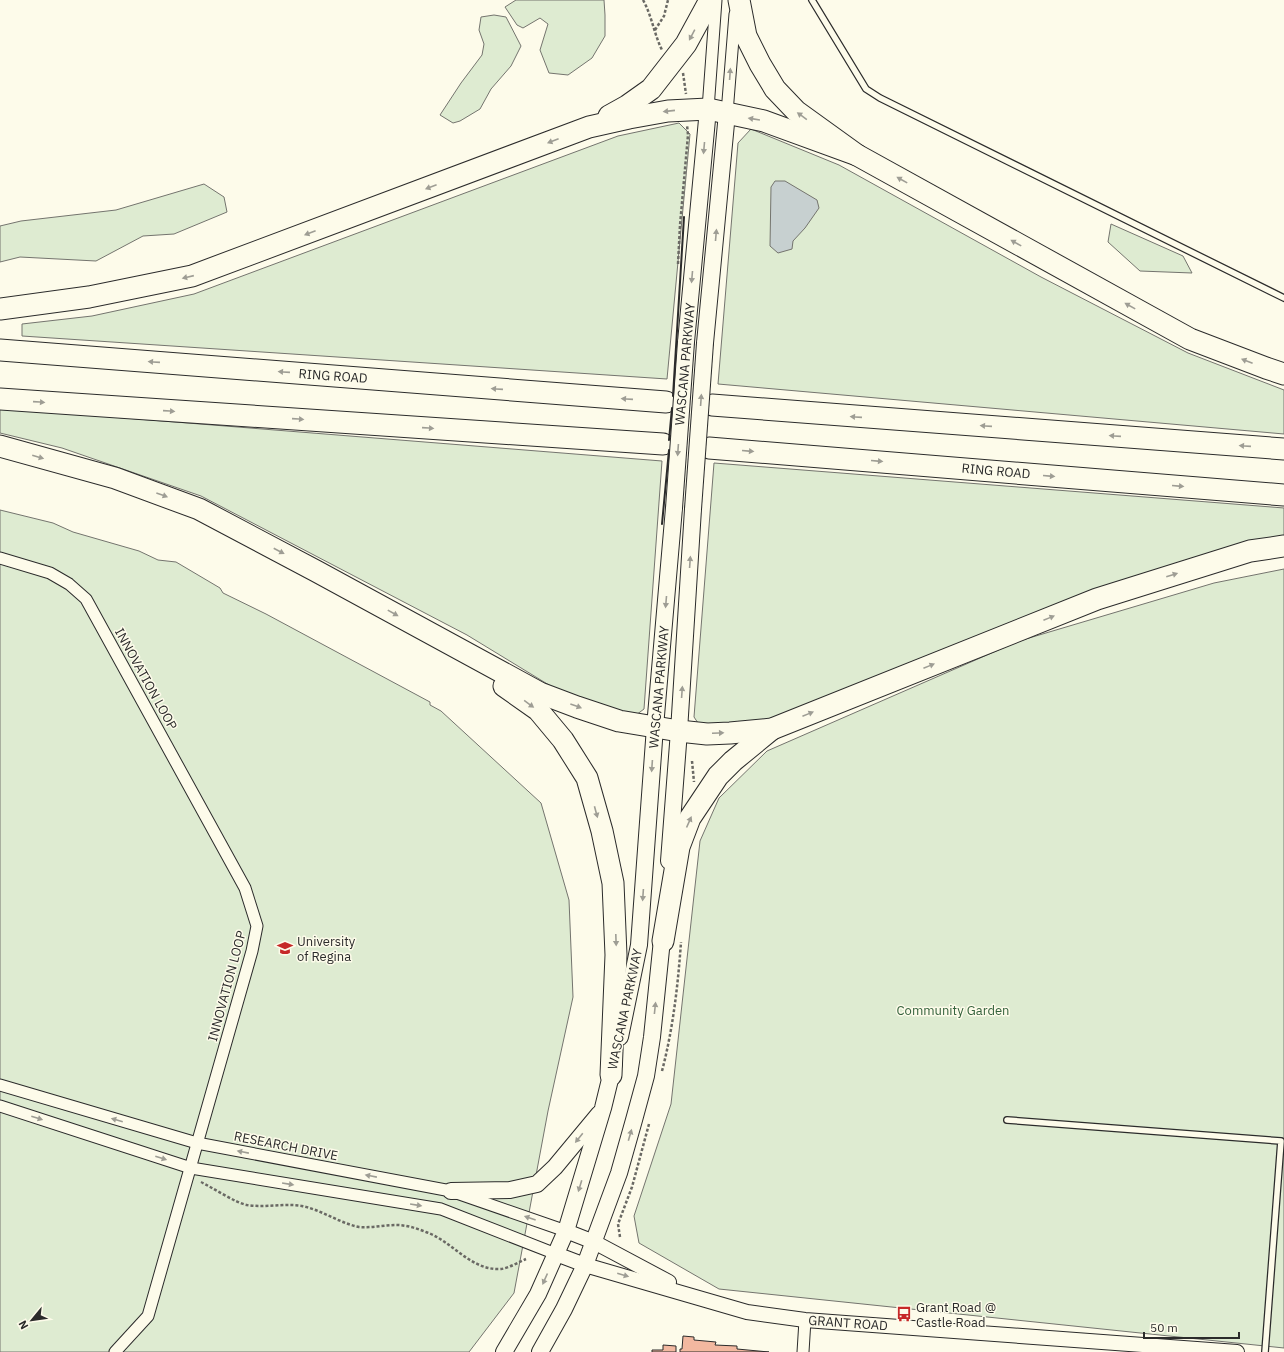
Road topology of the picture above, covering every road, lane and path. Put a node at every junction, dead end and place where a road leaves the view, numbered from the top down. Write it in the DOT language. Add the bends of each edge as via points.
graph roads {
  1 [pos="644,0"];
  2 [pos="668,0"];
  3 [pos="710,0"];
  4 [pos="716,0"];
  5 [pos="736,0"];
  6 [pos="739,0"];
  7 [pos="812,0"];
  8 [pos="655,30"];
  9 [pos="664,53"];
  10 [pos="683,69"];
  11 [pos="687,98"];
  12 [pos="718,111"];
  13 [pos="687,125"];
  14 [pos="589,127"];
  15 [pos="857,155"];
  16 [pos="677,271"];
  17 [pos="1284,298"];
  18 [pos="0,309"];
  19 [pos="0,350"];
  20 [pos="1284,374"];
  21 [pos="0,399"];
  22 [pos="666,402"];
  23 [pos="712,405"];
  24 [pos="662,444"];
  25 [pos="0,446"];
  26 [pos="709,448"];
  27 [pos="1284,449"];
  28 [pos="1284,495"];
  29 [pos="1284,546"];
  30 [pos="0,558"];
  31 [pos="441,639"];
  32 [pos="655,727"];
  33 [pos="772,728"];
  34 [pos="679,731"];
  35 [pos="692,759"];
  36 [pos="694,782"];
  37 [pos="663,941"];
  38 [pos="612,1075"];
  39 [pos="0,1085"];
  40 [pos="0,1106"];
  41 [pos="603,1108"];
  42 [pos="1007,1120"];
  43 [pos="1282,1141"];
  44 [pos="197,1143"];
  45 [pos="190,1173"];
  46 [pos="451,1191"];
  47 [pos="566,1230"];
  48 [pos="594,1242"];
  49 [pos="556,1254"];
  50 [pos="526,1259"];
  51 [pos="585,1265"];
  52 [pos="700,1298"];
  53 [pos="805,1320"];
  54 [pos="115,1352"];
  55 [pos="504,1352"];
  56 [pos="540,1352"];
  57 [pos="803,1352"];
  58 [pos="1237,1352"];
  59 [pos="1265,1352"];
  1 -- 8 [label="path"];
  2 -- 8 [label="path" via="664,16"];
  3 -- 14 [label="highway, one-way" via="686,44 651,90"];
  4 -- 12 [label="street, WASCANA PARKWAY"];
  12 -- 5 [label="street, WASCANA PARKWAY, one-way"];
  15 -- 6 [label="highway, one-way" via="796,111 776,89 746,36"];
  7 -- 17 [label="lane" via="866,89 880,98"];
  8 -- 9 [label="path"];
  10 -- 11 [label="path"];
  12 -- 14 [label="highway, one-way" via="668,111"];
  15 -- 12 [label="highway, one-way" via="764,120"];
  12 -- 32 [label="main road, WASCANA PARKWAY, one-way, bridge" via="686,342"];
  34 -- 12 [label="main road, WASCANA PARKWAY, one-way, bridge"];
  13 -- 16 [label="path"];
  14 -- 18 [label="highway, one-way" via="192,276 89,297"];
  20 -- 15 [label="highway, one-way" via="1190,339"];
  22 -- 19 [label="highway, RING ROAD, one-way"];
  21 -- 24 [label="highway, one-way"];
  27 -- 23 [label="highway, one-way"];
  25 -- 31 [label="highway, one-way" via="115,478 199,509"];
  26 -- 28 [label="highway, RING ROAD, one-way"];
  33 -- 29 [label="highway, one-way" via="1097,599 1250,551"];
  30 -- 44 [label="street, INNOVATION LOOP" via="50,573 69,584 86,599 245,888 257,926"];
  31 -- 32 [label="highway, one-way" via="540,693 619,721"];
  31 -- 38 [label="highway, one-way" via="538,710 587,778 613,883 616,955"];
  32 -- 34 [label="highway"];
  32 -- 38 [label="main road, WASCANA PARKWAY, one-way" via="639,945"];
  34 -- 33 [label="highway, one-way" via="707,734"];
  37 -- 33 [label="highway, one-way" via="679,847 690,818 718,776"];
  34 -- 37 [label="main road, WASCANA PARKWAY"];
  35 -- 36 [label="path"];
  48 -- 37 [label="main road, WASCANA PARKWAY, one-way" via="619,1173 646,1076"];
  38 -- 41 [label="main road, WASCANA PARKWAY"];
  44 -- 39 [label="street, RESEARCH DRIVE, one-way"];
  40 -- 45 [label="street, one-way"];
  41 -- 46 [label="main road, one-way" via="555,1167 537,1184 510,1190"];
  41 -- 47 [label="main road, WASCANA PARKWAY, one-way"];
  42 -- 43 [label="lane"];
  43 -- 59 [label="lane"];
  44 -- 45 [label="street, INNOVATION LOOP"];
  46 -- 44 [label="street, RESEARCH DRIVE, one-way"];
  45 -- 49 [label="street, one-way" via="441,1209"];
  45 -- 50 [label="path" via="245,1205 302,1206 360,1227 396,1225 427,1232 474,1263 487,1267 502,1269"];
  45 -- 54 [label="street, INNOVATION LOOP" via="148,1316"];
  47 -- 46 [label="street, RESEARCH DRIVE, one-way"];
  47 -- 48 [label="street, GRANT ROAD"];
  47 -- 49 [label="main road, WASCANA PARKWAY"];
  48 -- 51 [label="main road, WASCANA PARKWAY"];
  48 -- 52 [label="street, GRANT ROAD"];
  49 -- 51 [label="street, GRANT ROAD"];
  49 -- 55 [label="main road, WASCANA PARKWAY, one-way" via="538,1294"];
  51 -- 52 [label="street, GRANT ROAD, one-way"];
  51 -- 56 [label="main road, WASCANA PARKWAY"];
  52 -- 53 [label="street, GRANT ROAD" via="748,1312"];
  53 -- 57 [label="street"];
  53 -- 58 [label="street, GRANT ROAD"];
}
